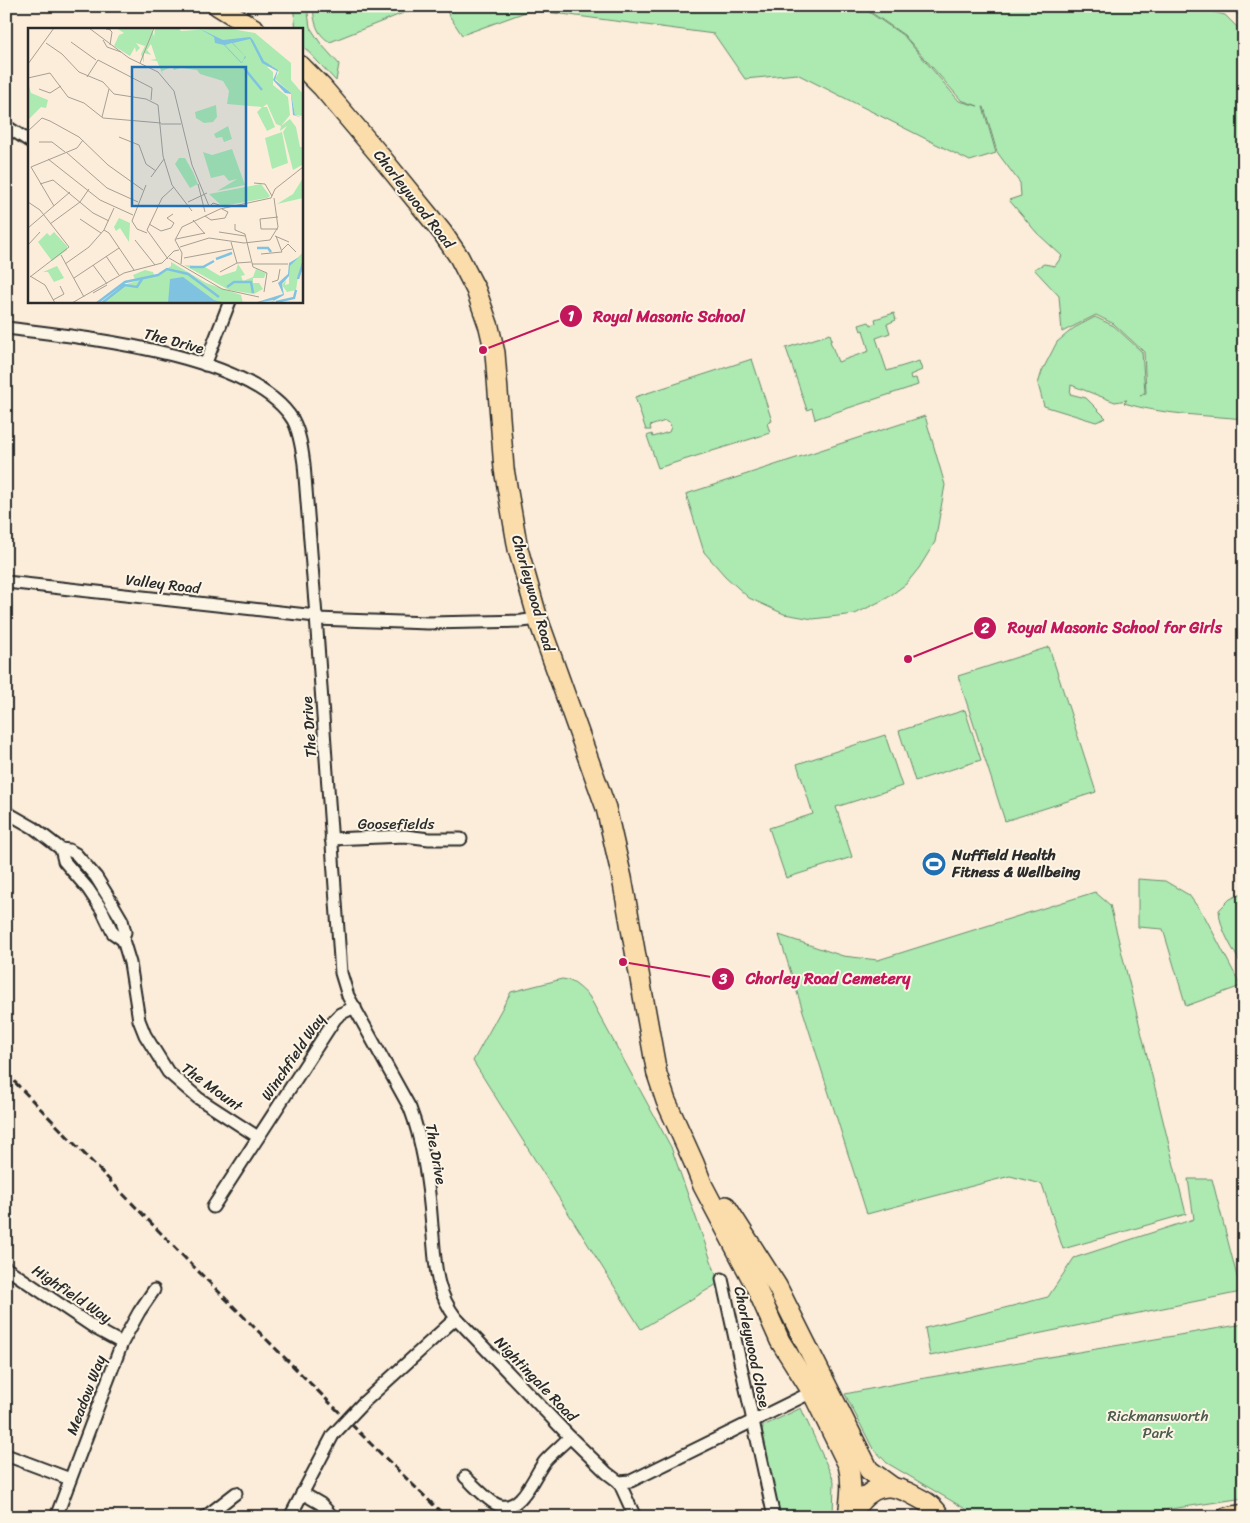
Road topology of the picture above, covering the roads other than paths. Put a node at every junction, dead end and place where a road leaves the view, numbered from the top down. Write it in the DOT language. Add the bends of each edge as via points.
graph roads {
  1 [pos="218,6"];
  2 [pos="252,28"];
  3 [pos="302,67"];
  4 [pos="6,126"];
  5 [pos="28,140"];
  6 [pos="230,302"];
  7 [pos="6,328"];
  8 [pos="205,365"];
  9 [pos="6,582"];
  10 [pos="316,618"];
  11 [pos="538,619"];
  12 [pos="6,812"];
  13 [pos="461,838"];
  14 [pos="331,839"];
  15 [pos="354,1007"];
  16 [pos="258,1137"];
  17 [pos="214,1207"];
  18 [pos="6,1268"];
  19 [pos="722,1279"];
  20 [pos="154,1290"];
  21 [pos="456,1318"];
  22 [pos="122,1343"];
  23 [pos="819,1388"];
  24 [pos="753,1421"];
  25 [pos="570,1437"];
  26 [pos="6,1456"];
  27 [pos="465,1477"];
  28 [pos="70,1479"];
  29 [pos="618,1482"];
  30 [pos="890,1486"];
  31 [pos="236,1493"];
  32 [pos="302,1493"];
  33 [pos="1244,1514"];
  34 [pos="210,1515"];
  35 [pos="943,1515"];
  36 [pos="56,1517"];
  37 [pos="290,1517"];
  38 [pos="332,1517"];
  39 [pos="635,1517"];
  40 [pos="774,1517"];
  41 [pos="849,1517"];
  42 [pos="1227,1517"];
  1 -- 2 [label="main road"];
  3 -- 11 [label="main road, Chorleywood Road" via="442,232 476,290 495,354 504,469 518,549"];
  4 -- 5 [label="street"];
  6 -- 8 [label="street"];
  7 -- 8 [label="street, The Drive" via="125,344"];
  8 -- 10 [label="street, The Drive" via="246,381 272,399 293,422 304,464"];
  9 -- 10 [label="street, Valley Road"];
  10 -- 11 [label="street, Valley Road" via="428,623"];
  10 -- 14 [label="street, The Drive"];
  11 -- 23 [label="main road, Chorleywood Road" via="606,808 624,888 657,1074 666,1101 694,1162 777,1286"];
  12 -- 16 [label="street, The Mount" via="61,849 76,854 96,877 122,920 139,1020 158,1058 179,1083"];
  13 -- 14 [label="street, Goosefields"];
  14 -- 15 [label="street, The Drive" via="341,972"];
  15 -- 16 [label="street, Winchfield Way" via="335,1020"];
  15 -- 21 [label="street, The Drive" via="416,1122 422,1145 436,1272 443,1297"];
  16 -- 17 [label="street, Winchfield Way"];
  18 -- 22 [label="street, Highfield Way"];
  19 -- 24 [label="street, Chorleywood Close"];
  20 -- 22 [label="street, Meadow Way"];
  21 -- 25 [label="street, Nightingale Road"];
  21 -- 32 [label="street, bridge" via="363,1403 333,1435"];
  22 -- 28 [label="street, Meadow Way"];
  23 -- 24 [label="street"];
  23 -- 30 [label="main road" via="870,1470"];
  23 -- 41 [label="main road" via="851,1477"];
  24 -- 29 [label="street" via="631,1481"];
  24 -- 40 [label="street, Chorleywood Close"];
  25 -- 27 [label="street" via="545,1461 525,1494 513,1505 498,1505"];
  25 -- 29 [label="street, Nightingale Road"];
  26 -- 28 [label="street"];
  28 -- 36 [label="street, Meadow Way"];
  29 -- 39 [label="street"];
  30 -- 35 [label="main road" via="924,1500"];
  30 -- 41 [label="main road" via="871,1492"];
  31 -- 34 [label="street"];
  32 -- 37 [label="street"];
  32 -- 38 [label="street" via="322,1504"];
  33 -- 42 [label="main road"];
}
